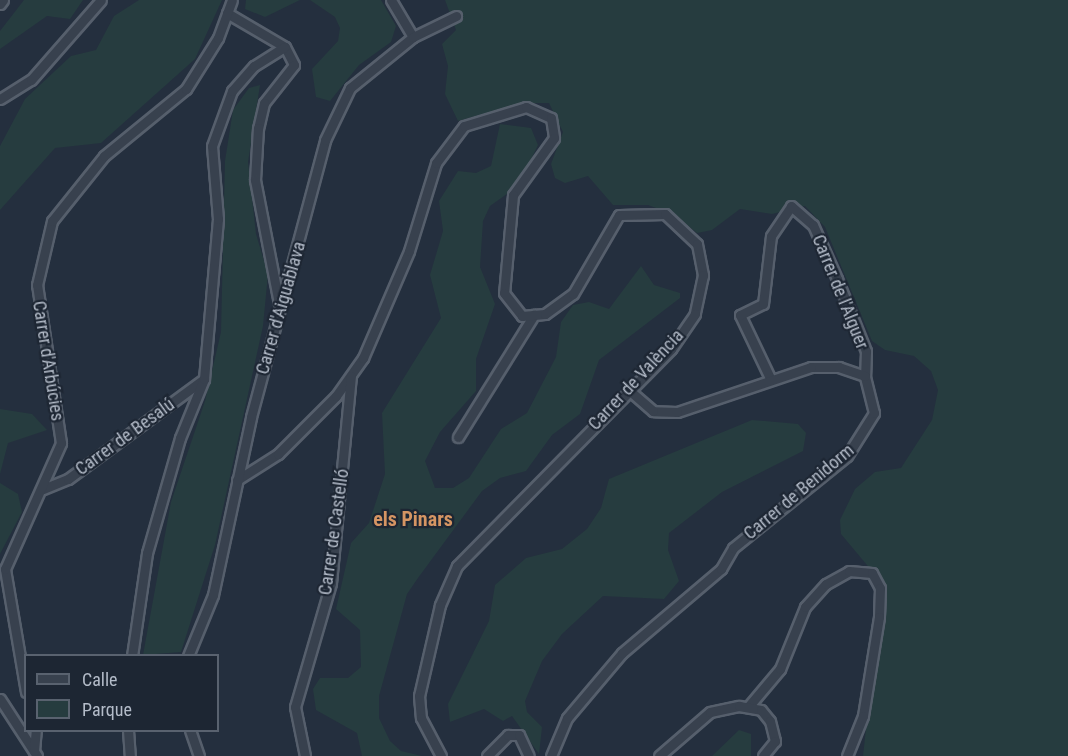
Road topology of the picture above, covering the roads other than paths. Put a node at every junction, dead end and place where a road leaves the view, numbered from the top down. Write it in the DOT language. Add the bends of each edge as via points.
graph roads {
  1 [pos="3,0"];
  2 [pos="101,0"];
  3 [pos="232,0"];
  4 [pos="391,0"];
  5 [pos="0,4"];
  6 [pos="227,13"];
  7 [pos="456,16"];
  8 [pos="413,37"];
  9 [pos="285,47"];
  10 [pos="0,99"];
  11 [pos="280,310"];
  12 [pos="534,315"];
  13 [pos="351,375"];
  14 [pos="865,376"];
  15 [pos="204,379"];
  16 [pos="771,380"];
  17 [pos="628,389"];
  18 [pos="458,437"];
  19 [pos="237,480"];
  20 [pos="43,489"];
  21 [pos="132,654"];
  22 [pos="189,654"];
  23 [pos="24,680"];
  24 [pos="0,699"];
  25 [pos="748,707"];
  26 [pos="36,732"];
  27 [pos="128,732"];
  28 [pos="191,732"];
  29 [pos="36,754"];
  30 [pos="130,756"];
  31 [pos="198,756"];
  32 [pos="305,756"];
  33 [pos="441,756"];
  34 [pos="487,756"];
  35 [pos="529,756"];
  36 [pos="551,756"];
  37 [pos="659,756"];
  38 [pos="763,756"];
  39 [pos="847,756"];
  1 -- 5 [label="street"];
  2 -- 10 [label="street" via="31,80"];
  3 -- 6 [label="street, Carrer d'Arbúcies"];
  4 -- 8 [label="street"];
  6 -- 9 [label="street"];
  6 -- 20 [label="street, Carrer d'Arbúcies" via="186,89 104,156 52,221 37,285 39,327 61,443"];
  7 -- 8 [label="street, Carrer d'Aiguablava"];
  8 -- 11 [label="street, Carrer d'Aiguablava" via="350,88 325,140"];
  9 -- 11 [label="street" via="294,65 264,103 255,180"];
  9 -- 15 [label="street" via="254,66 232,92 212,146 218,219"];
  11 -- 19 [label="street, Carrer d'Aiguablava"];
  12 -- 13 [label="street" via="522,316 504,293 513,195 554,138 551,118 526,107 464,126 436,163 386,312"];
  12 -- 17 [label="street, Carrer de València" via="545,314 573,294 620,216 665,214 697,244 703,274 695,314 671,349"];
  12 -- 18 [label="street"];
  13 -- 19 [label="street" via="278,454"];
  13 -- 32 [label="street, Carrer de Castelló" via="331,583 295,707"];
  14 -- 16 [label="street" via="839,367 811,367"];
  14 -- 16 [label="street, Carrer de l'Alguer" via="866,351 837,279 813,225 795,206 783,214 771,236 763,304 740,315"];
  14 -- 36 [label="street, Carrer de Benidorm" via="874,413 859,442 733,548 721,569 622,653 567,718"];
  15 -- 20 [label="street, Carrer de Besalú" via="68,479"];
  15 -- 21 [label="street" via="180,438 147,553"];
  16 -- 17 [label="street" via="677,412 653,411"];
  17 -- 33 [label="street, Carrer de València" via="457,566 440,606 419,696 421,718"];
  19 -- 22 [label="street, Carrer d'Aiguablava" via="213,595"];
  20 -- 23 [label="street, Carrer d'Arbúcies" via="5,569"];
  24 -- 29 [label="street"];
  25 -- 37 [label="street" via="710,712"];
  25 -- 38 [label="street" via="761,710 770,721 775,741"];
  25 -- 39 [label="street" via="780,669 805,607 825,584 849,571 872,573 880,588 879,617 863,716"];
  26 -- 29 [label="street"];
  27 -- 30 [label="street"];
  28 -- 31 [label="street"];
  34 -- 35 [label="street" via="508,735 519,735"];
}
